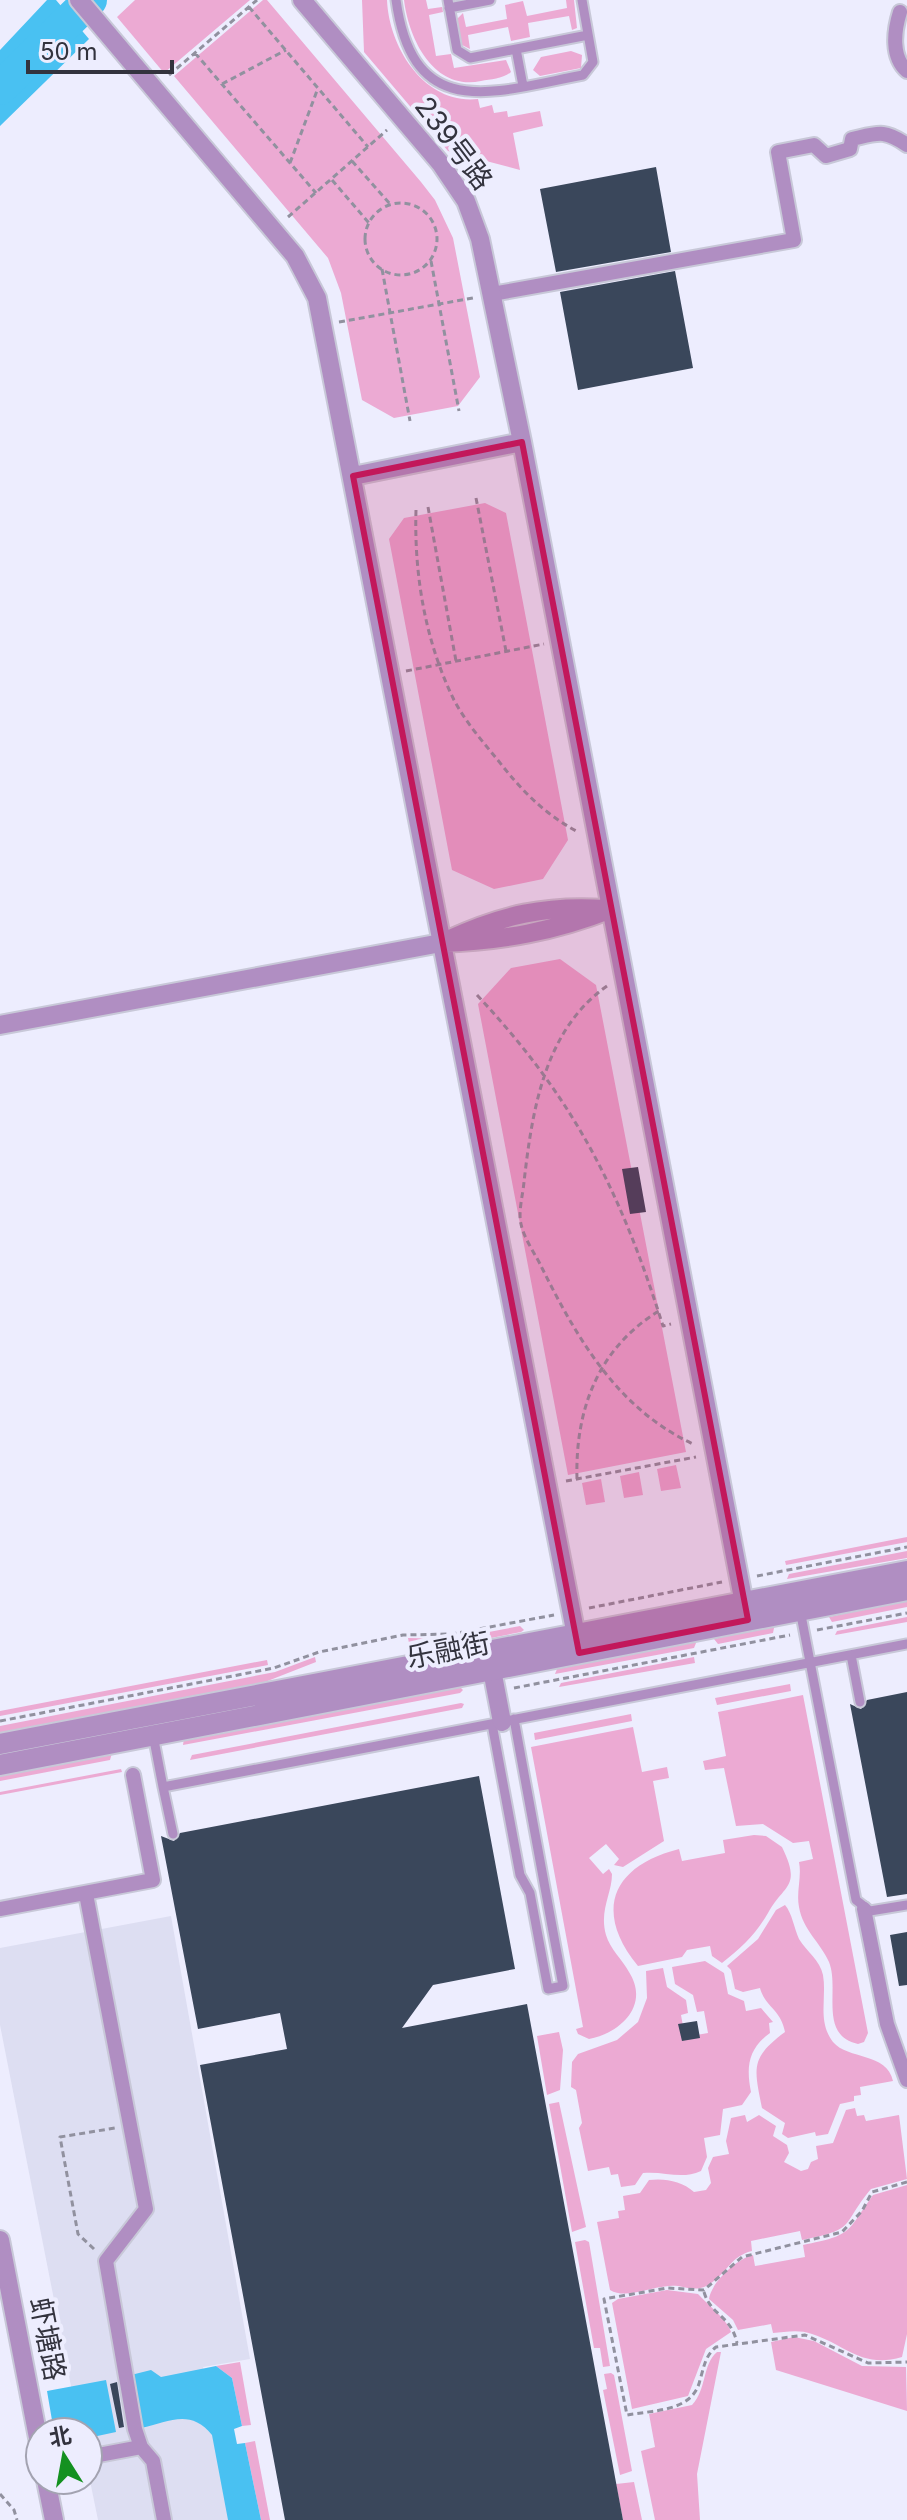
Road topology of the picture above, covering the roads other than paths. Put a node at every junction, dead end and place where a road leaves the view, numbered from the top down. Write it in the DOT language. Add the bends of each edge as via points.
graph roads {
  1 [pos="79,0"];
  2 [pos="396,0"];
  3 [pos="490,0"];
  4 [pos="582,0"];
  5 [pos="310,3"];
  6 [pos="448,4"];
  7 [pos="900,12"];
  8 [pos="588,35"];
  9 [pos="516,49"];
  10 [pos="907,71"];
  11 [pos="523,86"];
  12 [pos="907,145"];
  13 [pos="492,294"];
  14 [pos="522,442"];
  15 [pos="353,476"];
  16 [pos="611,909"];
  17 [pos="441,943"];
  18 [pos="0,1025"];
  19 [pos="907,1571"];
  20 [pos="907,1590"];
  21 [pos="800,1610"];
  22 [pos="746,1611"];
  23 [pos="577,1644"];
  24 [pos="907,1644"];
  25 [pos="851,1655"];
  26 [pos="811,1662"];
  27 [pos="492,1670"];
  28 [pos="860,1702"];
  29 [pos="503,1722"];
  30 [pos="152,1725"];
  31 [pos="0,1744"];
  32 [pos="0,1765"];
  33 [pos="133,1775"];
  34 [pos="163,1787"];
  35 [pos="173,1834"];
  36 [pos="86,1894"];
  37 [pos="907,1905"];
  38 [pos="0,1909"];
  39 [pos="864,1909"];
  40 [pos="907,2080"];
  41 [pos="0,2240"];
  42 [pos="34,2416"];
  43 [pos="141,2447"];
  44 [pos="104,2454"];
  45 [pos="49,2496"];
  46 [pos="54,2520"];
  47 [pos="164,2520"];
  1 -- 15 [label="street" via="312,283"];
  2 -- 11 [label="lane" via="412,54 439,84 470,93"];
  3 -- 6 [label="lane"];
  4 -- 8 [label="lane"];
  5 -- 13 [label="street, 239号路" via="466,201"];
  6 -- 9 [label="lane" via="462,56"];
  7 -- 10 [label="street" via="897,56"];
  8 -- 9 [label="lane"];
  8 -- 11 [label="lane" via="590,70"];
  9 -- 11 [label="lane"];
  12 -- 13 [label="street" via="889,133 877,133 852,139 850,149 839,155 826,156 814,145 778,152 794,240"];
  13 -- 14 [label="street, 239号路"];
  14 -- 15 [label="street"];
  14 -- 16 [label="street, 239号路"];
  15 -- 17 [label="street"];
  16 -- 17 [label="street" via="561,906 490,920"];
  16 -- 22 [label="street, 239号路"];
  17 -- 18 [label="street"];
  17 -- 23 [label="street"];
  19 -- 22 [label="street, 乐融街"];
  20 -- 21 [label="street, 乐融街"];
  21 -- 22 [label="street, 乐融街"];
  21 -- 26 [label="lane"];
  22 -- 23 [label="street, 乐融街"];
  23 -- 27 [label="street, 乐融街"];
  23 -- 30 [label="street, 乐融街"];
  24 -- 25 [label="lane"];
  25 -- 26 [label="lane"];
  25 -- 28 [label="lane"];
  26 -- 29 [label="lane"];
  26 -- 39 [label="lane" via="856,1900"];
  27 -- 29 [label="street"];
  27 -- 30 [label="street, 乐融街"];
  29 -- 29 [label="lane" via="520,1875 530,1893 548,1989 563,1986"];
  29 -- 34 [label="lane"];
  30 -- 31 [label="street, 乐融街"];
  30 -- 32 [label="street, 乐融街"];
  30 -- 34 [label="lane"];
  33 -- 36 [label="street" via="153,1880"];
  34 -- 35 [label="lane"];
  36 -- 38 [label="street"];
  36 -- 43 [label="street" via="146,2209 106,2261"];
  37 -- 39 [label="lane"];
  39 -- 40 [label="street" via="887,2024"];
  41 -- 42 [label="street, 虾塘路"];
  43 -- 44 [label="street"];
  43 -- 47 [label="street" via="153,2461"];
  45 -- 46 [label="street"];
}
